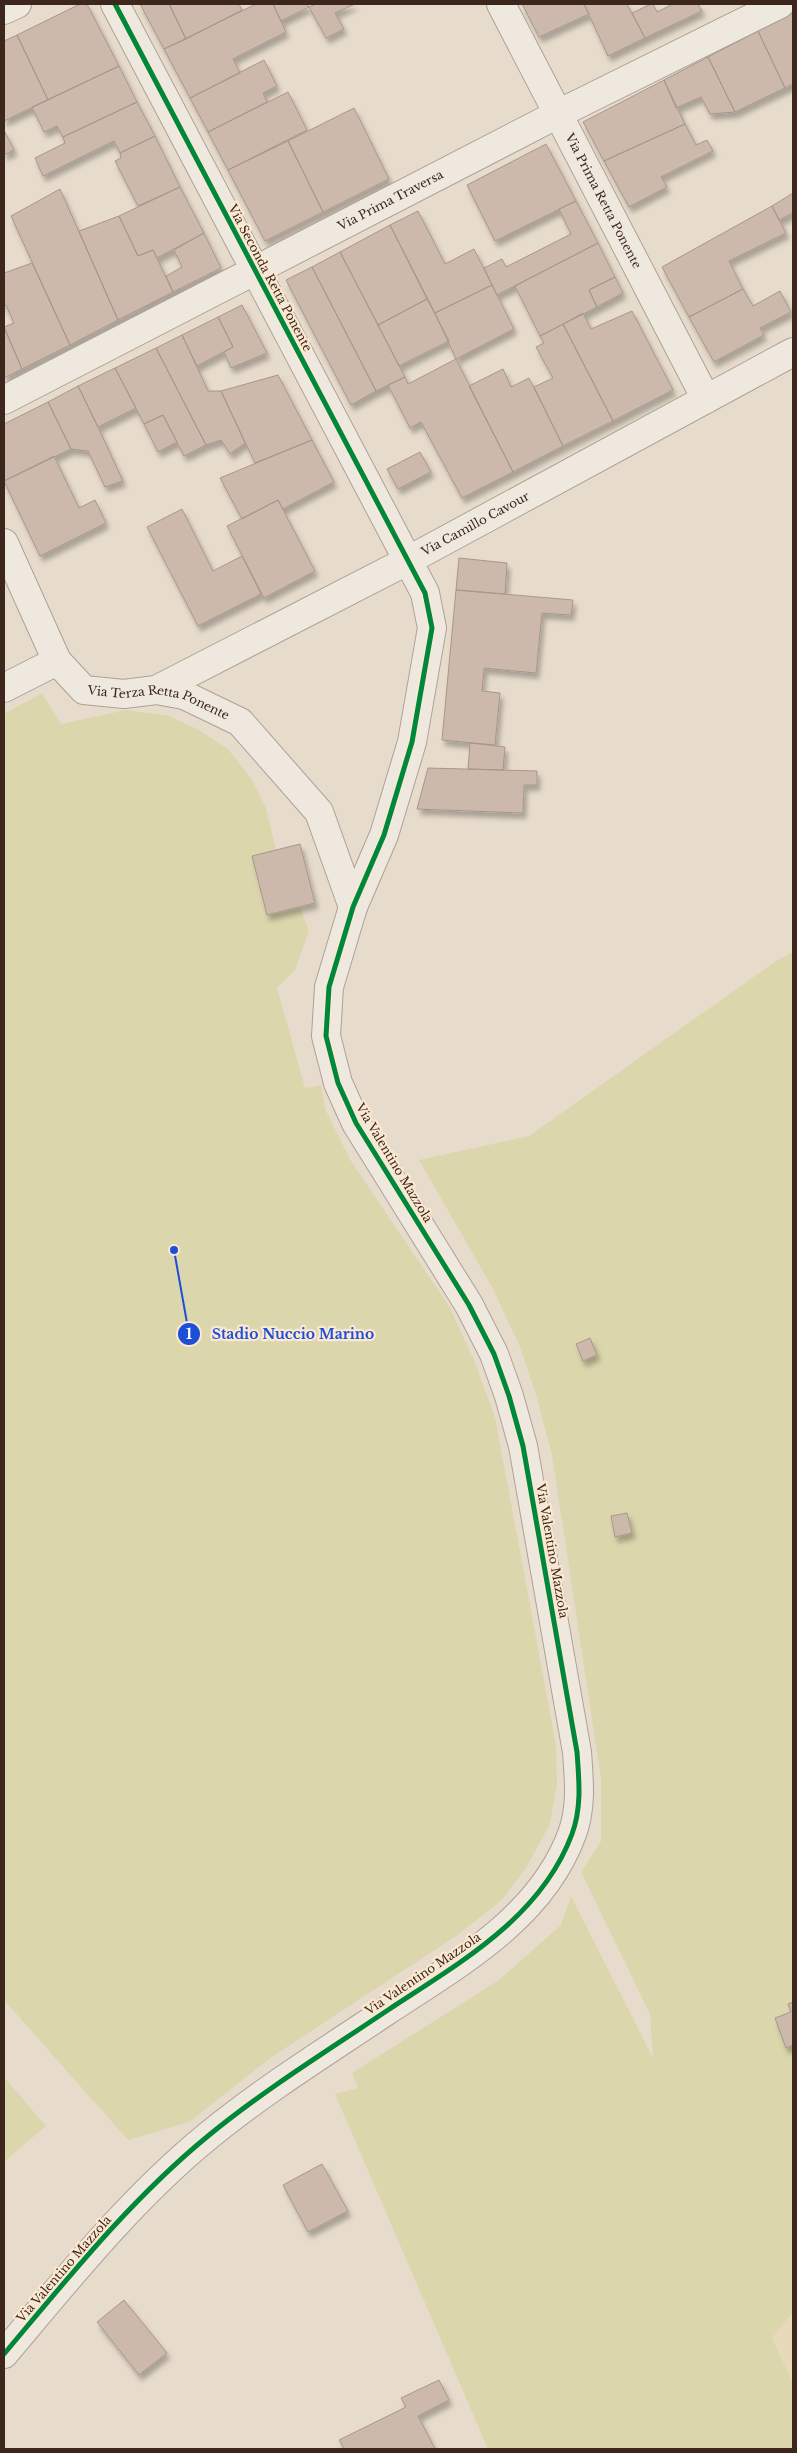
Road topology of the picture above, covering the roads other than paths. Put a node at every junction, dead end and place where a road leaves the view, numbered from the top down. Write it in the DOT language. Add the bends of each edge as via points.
graph roads {
  1 [pos="17,4"];
  2 [pos="115,4"];
  3 [pos="501,4"];
  4 [pos="780,4"];
  5 [pos="4,10"];
  6 [pos="558,114"];
  7 [pos="255,272"];
  8 [pos="793,352"];
  9 [pos="706,399"];
  10 [pos="4,400"];
  11 [pos="4,543"];
  12 [pos="407,561"];
  13 [pos="57,661"];
  14 [pos="4,688"];
  15 [pos="156,690"];
  16 [pos="353,907"];
  17 [pos="4,2354"];
  1 -- 5 [label="street"];
  2 -- 7 [label="street, Via Seconda Retta Ponente"];
  3 -- 6 [label="street, Via Prima Retta Ponente"];
  4 -- 6 [label="street, Via Prima Traversa"];
  6 -- 7 [label="street, Via Prima Traversa"];
  6 -- 9 [label="street, Via Prima Retta Ponente"];
  7 -- 10 [label="street, Via Prima Traversa"];
  7 -- 12 [label="street, Via Seconda Retta Ponente"];
  8 -- 9 [label="street, Via Camillo Cavour"];
  9 -- 12 [label="street, Via Camillo Cavour"];
  11 -- 13 [label="street, Via Terza Retta Ponente"];
  12 -- 15 [label="street, Via Camillo Cavour"];
  12 -- 16 [label="street, Via Valentino Mazzola" via="425,593 432,628 412,742 384,835"];
  13 -- 14 [label="street"];
  13 -- 15 [label="street, Via Terza Retta Ponente" via="84,690 124,694"];
  15 -- 16 [label="street, Via Terza Retta Ponente" via="184,694 240,722 319,812"];
  16 -- 17 [label="street, Via Valentino Mazzola" via="329,987 326,1036 338,1083 356,1123 469,1305 494,1354 509,1396 523,1446 577,1752 580,1799 572,1834 552,1874 527,1907 485,1945 268,2090 207,2136 155,2183 99,2242"];
}
